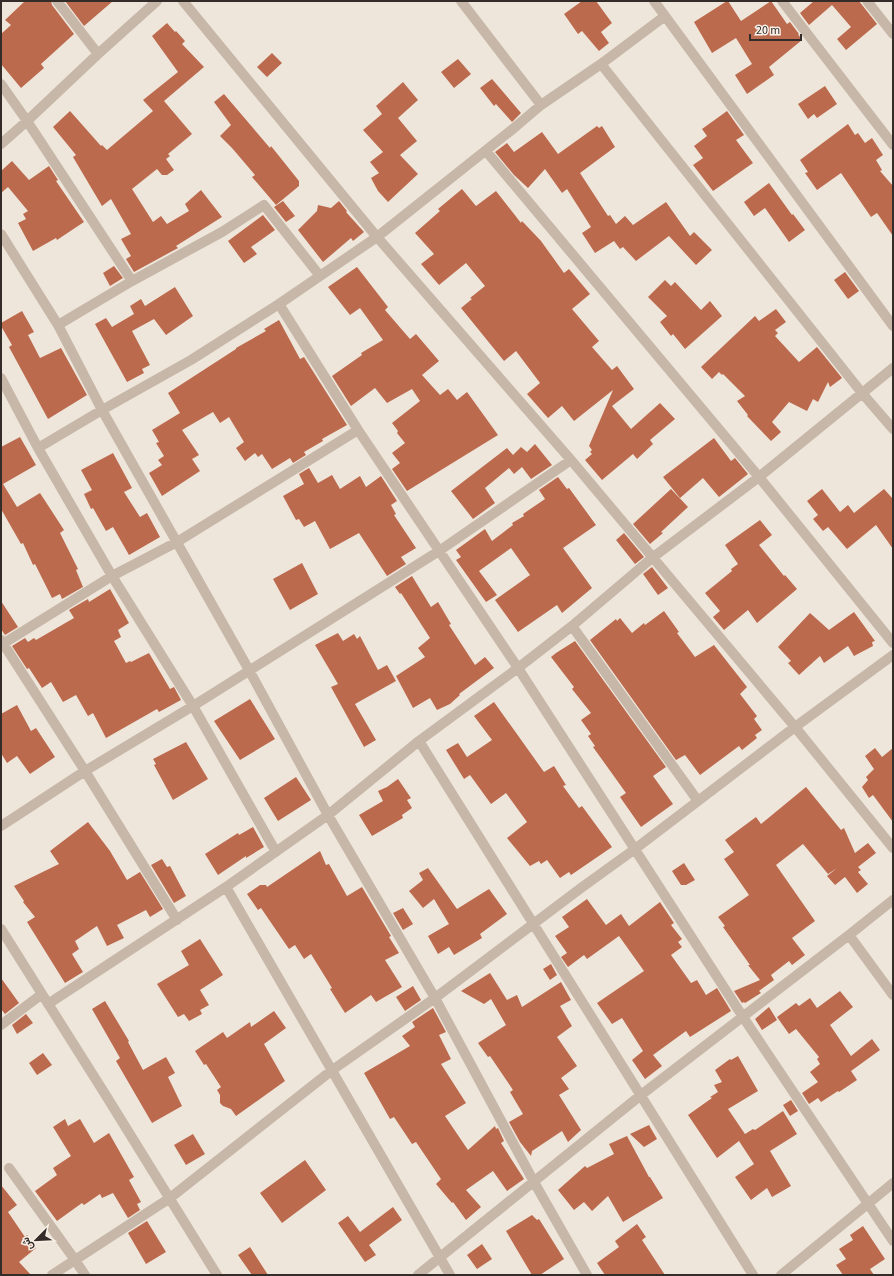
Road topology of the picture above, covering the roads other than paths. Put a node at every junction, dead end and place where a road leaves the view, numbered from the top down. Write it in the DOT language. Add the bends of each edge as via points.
graph roads {
  1 [pos="57,1"];
  2 [pos="157,1"];
  3 [pos="183,1"];
  4 [pos="460,1"];
  5 [pos="654,1"];
  6 [pos="782,1"];
  7 [pos="867,1"];
  8 [pos="665,16"];
  9 [pos="893,34"];
  10 [pos="98,54"];
  11 [pos="601,64"];
  12 [pos="1,84"];
  13 [pos="541,105"];
  14 [pos="27,121"];
  15 [pos="1,144"];
  16 [pos="893,145"];
  17 [pos="486,151"];
  18 [pos="1,234"];
  19 [pos="377,237"];
  20 [pos="320,276"];
  21 [pos="132,281"];
  22 [pos="279,304"];
  23 [pos="58,325"];
  24 [pos="893,326"];
  25 [pos="893,368"];
  26 [pos="1,378"];
  27 [pos="862,393"];
  28 [pos="102,410"];
  29 [pos="893,429"];
  30 [pos="358,430"];
  31 [pos="38,448"];
  32 [pos="572,460"];
  33 [pos="759,477"];
  34 [pos="177,542"];
  35 [pos="439,551"];
  36 [pos="652,558"];
  37 [pos="112,576"];
  38 [pos="572,626"];
  39 [pos="2,643"];
  40 [pos="893,643"];
  41 [pos="893,655"];
  42 [pos="518,668"];
  43 [pos="249,670"];
  44 [pos="193,706"];
  45 [pos="795,727"];
  46 [pos="419,741"];
  47 [pos="85,771"];
  48 [pos="698,801"];
  49 [pos="328,815"];
  50 [pos="1,826"];
  51 [pos="893,848"];
  52 [pos="635,849"];
  53 [pos="276,852"];
  54 [pos="226,887"];
  55 [pos="893,900"];
  56 [pos="178,920"];
  57 [pos="533,924"];
  58 [pos="1,929"];
  59 [pos="850,935"];
  60 [pos="42,994"];
  61 [pos="893,995"];
  62 [pos="435,998"];
  63 [pos="48,1004"];
  64 [pos="743,1017"];
  65 [pos="1,1025"];
  66 [pos="331,1071"];
  67 [pos="641,1095"];
  68 [pos="9,1168"];
  69 [pos="534,1182"];
  70 [pos="893,1183"];
  71 [pos="170,1198"];
  72 [pos="868,1204"];
  73 [pos="893,1241"];
  74 [pos="440,1258"];
  75 [pos="75,1260"];
  76 [pos="52,1275"];
  77 [pos="85,1275"];
  78 [pos="218,1275"];
  79 [pos="418,1275"];
  80 [pos="450,1275"];
  81 [pos="587,1275"];
  82 [pos="753,1275"];
  83 [pos="781,1275"];
  1 -- 10 [label="street"];
  2 -- 10 [label="street"];
  3 -- 19 [label="street"];
  4 -- 13 [label="street"];
  5 -- 8 [label="street"];
  6 -- 16 [label="street"];
  7 -- 9 [label="street"];
  8 -- 11 [label="street"];
  8 -- 24 [label="street"];
  10 -- 14 [label="street"];
  11 -- 13 [label="street"];
  11 -- 27 [label="street"];
  12 -- 14 [label="street"];
  13 -- 17 [label="street"];
  14 -- 15 [label="street"];
  14 -- 21 [label="street"];
  17 -- 19 [label="street"];
  17 -- 33 [label="street"];
  18 -- 23 [label="street"];
  19 -- 20 [label="street"];
  19 -- 32 [label="street"];
  20 -- 21 [label="street" via="264,205 222,232"];
  20 -- 22 [label="street"];
  21 -- 23 [label="street"];
  22 -- 28 [label="street" via="191,360"];
  22 -- 30 [label="street"];
  23 -- 28 [label="street"];
  25 -- 27 [label="street"];
  26 -- 31 [label="street"];
  27 -- 29 [label="street"];
  27 -- 33 [label="street"];
  28 -- 31 [label="street"];
  28 -- 34 [label="street"];
  30 -- 34 [label="street"];
  30 -- 35 [label="street"];
  31 -- 37 [label="street"];
  32 -- 35 [label="street"];
  32 -- 36 [label="street"];
  33 -- 36 [label="street"];
  33 -- 40 [label="street"];
  34 -- 37 [label="street"];
  34 -- 43 [label="street"];
  35 -- 42 [label="street"];
  35 -- 43 [label="street"];
  36 -- 38 [label="street"];
  36 -- 45 [label="street"];
  37 -- 39 [label="street"];
  37 -- 44 [label="street"];
  38 -- 42 [label="street"];
  38 -- 48 [label="street"];
  39 -- 47 [label="street"];
  41 -- 45 [label="street"];
  42 -- 46 [label="street"];
  42 -- 52 [label="street"];
  43 -- 44 [label="street"];
  43 -- 49 [label="street"];
  44 -- 47 [label="street"];
  44 -- 53 [label="street"];
  45 -- 48 [label="street"];
  45 -- 51 [label="street"];
  46 -- 49 [label="street"];
  46 -- 57 [label="street"];
  47 -- 50 [label="street"];
  47 -- 56 [label="street"];
  48 -- 52 [label="street"];
  49 -- 53 [label="street"];
  49 -- 62 [label="street"];
  52 -- 57 [label="street"];
  52 -- 64 [label="street"];
  53 -- 54 [label="street"];
  54 -- 56 [label="street"];
  54 -- 66 [label="street"];
  55 -- 59 [label="street"];
  56 -- 63 [label="street"];
  57 -- 62 [label="street"];
  57 -- 67 [label="street"];
  58 -- 60 [label="street"];
  59 -- 61 [label="street"];
  59 -- 64 [label="street"];
  60 -- 63 [label="street"];
  60 -- 65 [label="street"];
  62 -- 66 [label="street"];
  62 -- 69 [label="street"];
  63 -- 71 [label="street"];
  64 -- 67 [label="street"];
  64 -- 72 [label="street"];
  66 -- 71 [label="street"];
  66 -- 74 [label="street"];
  67 -- 69 [label="street"];
  67 -- 82 [label="street"];
  68 -- 75 [label="street"];
  69 -- 74 [label="street"];
  69 -- 81 [label="street"];
  70 -- 72 [label="street"];
  71 -- 75 [label="street"];
  71 -- 78 [label="street"];
  72 -- 73 [label="street"];
  72 -- 83 [label="street"];
  74 -- 79 [label="street"];
  74 -- 80 [label="street"];
  75 -- 76 [label="street"];
  75 -- 77 [label="street"];
}
